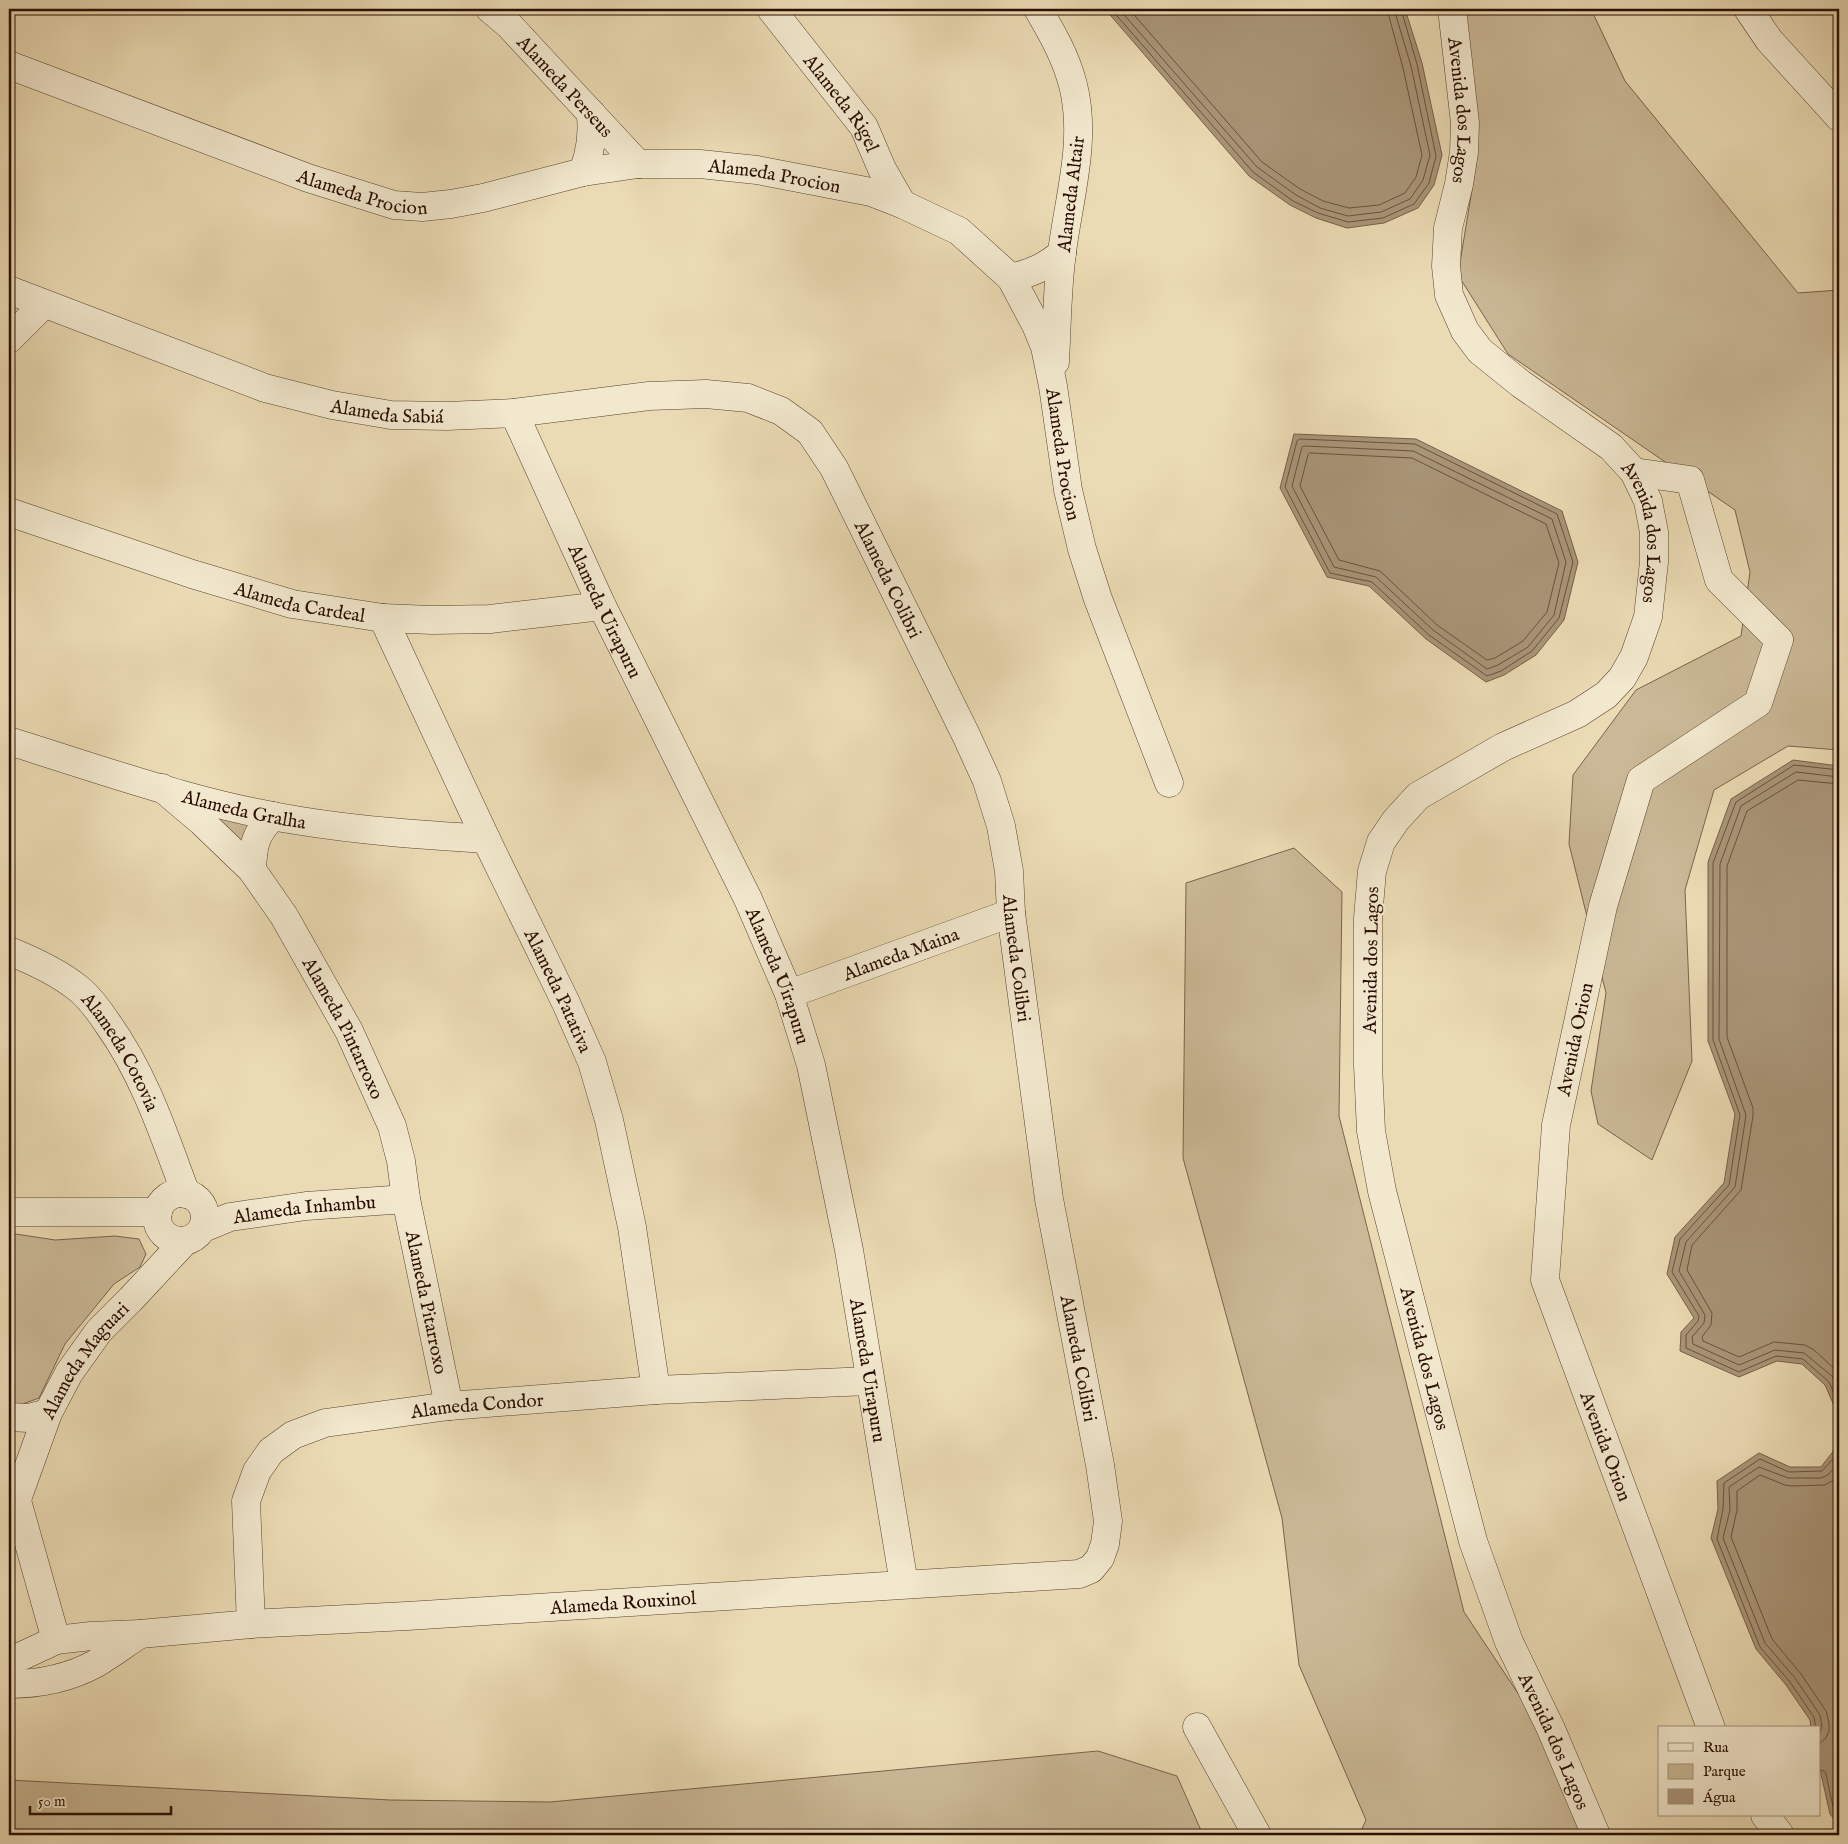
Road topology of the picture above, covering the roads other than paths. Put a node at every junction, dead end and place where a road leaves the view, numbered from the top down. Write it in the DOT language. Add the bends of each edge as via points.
graph roads {
  1 [pos="490,9"];
  2 [pos="771,9"];
  3 [pos="1038,9"];
  4 [pos="1452,9"];
  5 [pos="1748,9"];
  6 [pos="9,65"];
  7 [pos="591,112"];
  8 [pos="1839,117"];
  9 [pos="638,164"];
  10 [pos="583,172"];
  11 [pos="902,204"];
  12 [pos="1062,254"];
  13 [pos="1011,278"];
  14 [pos="9,290"];
  15 [pos="43,305"];
  16 [pos="9,339"];
  17 [pos="1053,386"];
  18 [pos="781,411"];
  19 [pos="514,413"];
  20 [pos="1634,472"];
  21 [pos="9,512"];
  22 [pos="602,606"];
  23 [pos="383,618"];
  24 [pos="9,741"];
  25 [pos="1169,783"];
  26 [pos="162,788"];
  27 [pos="273,816"];
  28 [pos="486,839"];
  29 [pos="252,870"];
  30 [pos="1011,913"];
  31 [pos="9,951"];
  32 [pos="790,994"];
  33 [pos="186,1194"];
  34 [pos="406,1198"];
  35 [pos="9,1212"];
  36 [pos="158,1212"];
  37 [pos="194,1234"];
  38 [pos="870,1381"];
  39 [pos="656,1390"];
  40 [pos="449,1406"];
  41 [pos="48,1413"];
  42 [pos="9,1417"];
  43 [pos="9,1472"];
  44 [pos="17,1499"];
  45 [pos="1100,1558"];
  46 [pos="904,1584"];
  47 [pos="251,1624"];
  48 [pos="140,1634"];
  49 [pos="56,1640"];
  50 [pos="9,1662"];
  51 [pos="9,1684"];
  52 [pos="1709,1726"];
  53 [pos="1197,1728"];
  54 [pos="1767,1816"];
  55 [pos="1257,1835"];
  56 [pos="1596,1835"];
  57 [pos="1780,1835"];
  1 -- 7 [label="street, Alameda Perseus"];
  2 -- 11 [label="street, Alameda Rigel" via="864,127"];
  3 -- 12 [label="street, Alameda Altair" via="1062,51 1073,85 1079,124"];
  4 -- 20 [label="street, Avenida dos Lagos" via="1465,123 1459,184 1448,228 1448,295 1465,332 1480,351 1611,447"];
  5 -- 8 [label="street" via="1769,40"];
  6 -- 10 [label="street, Alameda Procion" via="308,178 394,204 422,207 451,204"];
  7 -- 9 [label="street, Alameda Perseus"];
  7 -- 10 [label="street" via="592,144"];
  9 -- 10 [label="street, Alameda Procion"];
  9 -- 11 [label="street, Alameda Procion" via="700,164 757,170 871,192"];
  11 -- 13 [label="street, Alameda Procion" via="959,231"];
  12 -- 13 [label="street" via="1030,273"];
  12 -- 17 [label="street, Alameda Altair"];
  13 -- 17 [label="street, Alameda Procion" via="1045,347"];
  14 -- 15 [label="street, Alameda Sabiá"];
  15 -- 16 [label="street"];
  15 -- 19 [label="street, Alameda Sabiá" via="265,388 332,405 392,415"];
  17 -- 25 [label="street, Alameda Procion" via="1068,490 1082,549"];
  18 -- 19 [label="street, Alameda Sabiá" via="748,398 706,394 649,396"];
  18 -- 30 [label="street, Alameda Colibri" via="810,432 834,468 966,735 987,781 1001,826 1009,871"];
  19 -- 22 [label="street, Alameda Uirapuru"];
  20 -- 52 [label="street, Avenida Orion" via="1690,480 1719,580 1779,640 1758,703 1640,780 1603,906 1556,1125 1545,1280"];
  20 -- 56 [label="street, Avenida dos Lagos" via="1648,501 1654,532 1648,617 1634,658 1606,695 1577,714 1503,747 1418,796 1381,842 1372,871 1368,918 1371,1131 1382,1191 1474,1541 1509,1642 1551,1729"];
  21 -- 23 [label="street, Alameda Cardeal" via="292,604"];
  22 -- 23 [label="street, Alameda Cardeal" via="490,618"];
  22 -- 32 [label="street, Alameda Uirapuru" via="748,899"];
  23 -- 28 [label="street, Alameda Patativa"];
  24 -- 26 [label="street, Alameda Gralha"];
  26 -- 27 [label="street, Alameda Gralha"];
  26 -- 29 [label="street, Alameda Pintarroxo"];
  27 -- 28 [label="street, Alameda Gralha" via="389,833"];
  27 -- 29 [label="street" via="262,827 252,849"];
  28 -- 39 [label="street, Alameda Patativa" via="592,1062 609,1120 632,1227"];
  29 -- 34 [label="street, Alameda Pintarroxo" via="284,916 348,1031 392,1126"];
  30 -- 32 [label="street, Alameda Maina"];
  30 -- 45 [label="street, Alameda Colibri" via="1049,1199 1108,1521"];
  31 -- 33 [label="street, Alameda Cotovia" via="58,974 97,1008 122,1043 149,1096"];
  32 -- 38 [label="street, Alameda Uirapuru" via="811,1065"];
  33 -- 36 [label="street" via="165,1200"];
  33 -- 37 [label="street" via="203,1207 205,1214"];
  34 -- 37 [label="street, Alameda Inhambu" via="306,1206 230,1217"];
  34 -- 40 [label="street, Alameda Pitarroxo"];
  35 -- 36 [label="street"];
  36 -- 37 [label="street" via="157,1220 170,1239"];
  37 -- 41 [label="street, Alameda Maguari" via="98,1331 69,1373"];
  38 -- 39 [label="street, Alameda Condor"];
  38 -- 46 [label="street, Alameda Uirapuru"];
  39 -- 40 [label="street, Alameda Condor"];
  40 -- 47 [label="street, Alameda Condor" via="325,1423 293,1435 272,1451 257,1471 246,1501"];
  41 -- 42 [label="street" via="28,1418"];
  41 -- 44 [label="street, Alameda Maguari"];
  43 -- 44 [label="street"];
  44 -- 49 [label="street"];
  45 -- 46 [label="street, Alameda Rouxinol" via="1091,1569 1079,1574"];
  46 -- 47 [label="street, Alameda Rouxinol"];
  47 -- 48 [label="street, Alameda Rouxinol"];
  48 -- 49 [label="street, Alameda Rouxinol"];
  48 -- 51 [label="street, Alameda Rouxinol" via="94,1665 62,1677"];
  49 -- 50 [label="street, Alameda Rouxinol"];
  53 -- 55 [label="street"];
  54 -- 57 [label="street"];
}
